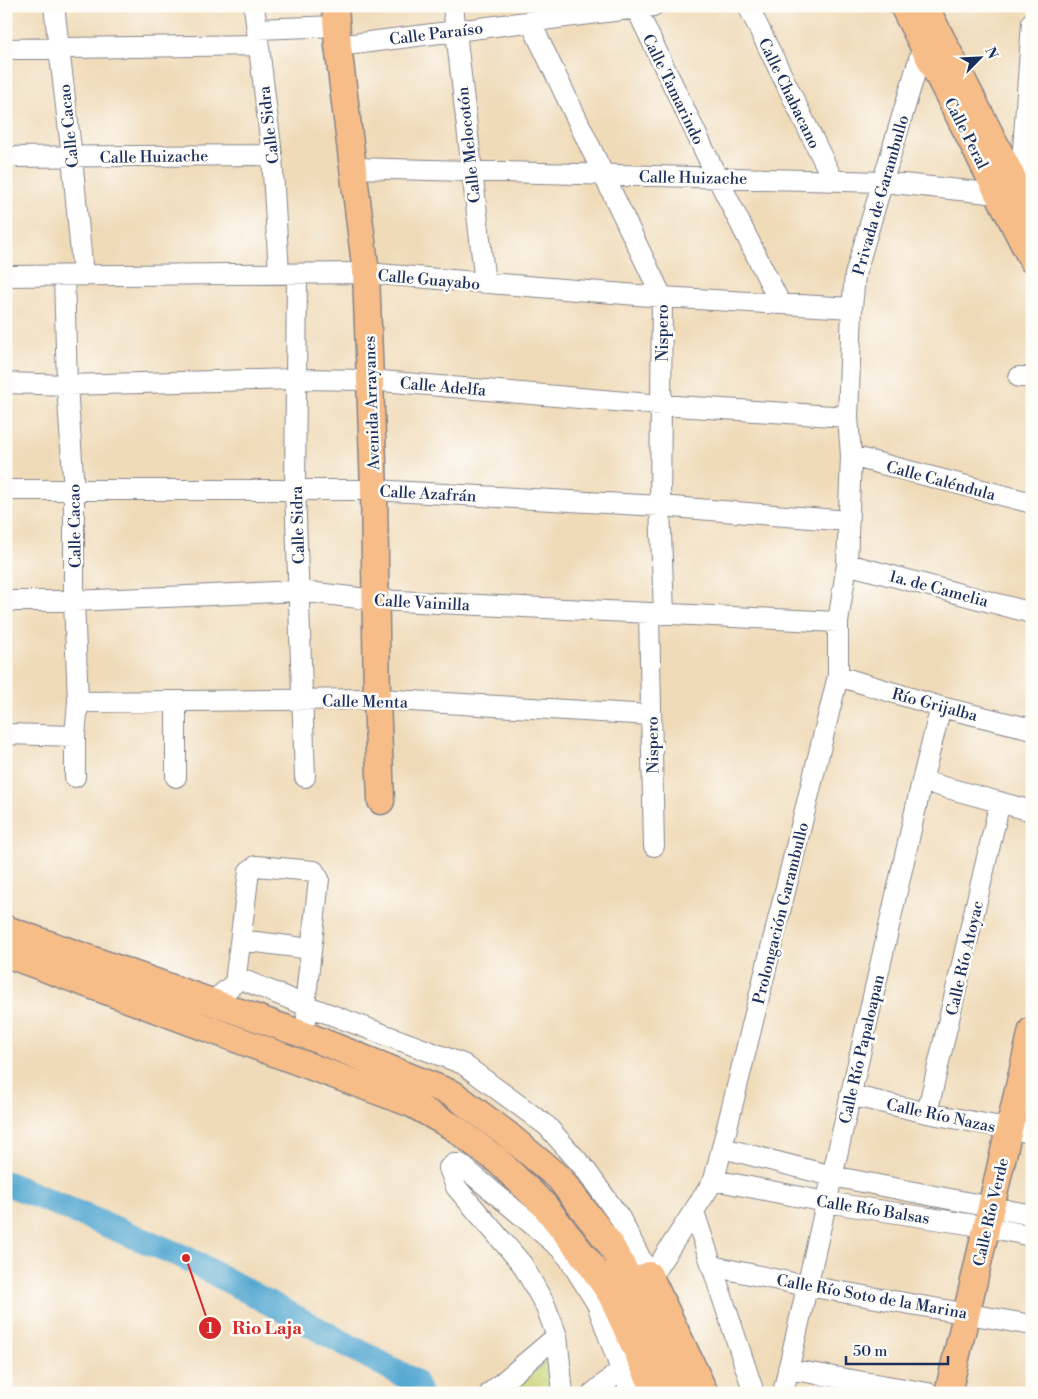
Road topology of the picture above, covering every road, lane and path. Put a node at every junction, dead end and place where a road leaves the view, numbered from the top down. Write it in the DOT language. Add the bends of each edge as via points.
graph roads {
  1 [pos="54,6"];
  2 [pos="254,6"];
  3 [pos="453,6"];
  4 [pos="748,6"];
  5 [pos="903,6"];
  6 [pos="644,7"];
  7 [pos="931,11"];
  8 [pos="530,21"];
  9 [pos="1032,22"];
  10 [pos="336,26"];
  11 [pos="456,31"];
  12 [pos="257,37"];
  13 [pos="60,48"];
  14 [pos="923,48"];
  15 [pos="6,49"];
  16 [pos="272,155"];
  17 [pos="6,157"];
  18 [pos="72,157"];
  19 [pos="353,168"];
  20 [pos="471,172"];
  21 [pos="604,175"];
  22 [pos="717,178"];
  23 [pos="833,180"];
  24 [pos="883,182"];
  25 [pos="1017,193"];
  26 [pos="1032,216"];
  27 [pos="1032,260"];
  28 [pos="288,274"];
  29 [pos="366,274"];
  30 [pos="6,276"];
  31 [pos="74,276"];
  32 [pos="485,283"];
  33 [pos="662,297"];
  34 [pos="780,303"];
  35 [pos="852,308"];
  36 [pos="294,378"];
  37 [pos="370,380"];
  38 [pos="6,383"];
  39 [pos="67,385"];
  40 [pos="661,405"];
  41 [pos="848,417"];
  42 [pos="851,456"];
  43 [pos="295,489"];
  44 [pos="6,490"];
  45 [pos="374,490"];
  46 [pos="74,491"];
  47 [pos="1032,503"];
  48 [pos="660,506"];
  49 [pos="848,521"];
  50 [pos="847,564"];
  51 [pos="300,591"];
  52 [pos="376,600"];
  53 [pos="6,601"];
  54 [pos="74,601"];
  55 [pos="1032,613"];
  56 [pos="657,614"];
  57 [pos="838,622"];
  58 [pos="838,676"];
  59 [pos="377,699"];
  60 [pos="303,700"];
  61 [pos="176,701"];
  62 [pos="78,702"];
  63 [pos="941,707"];
  64 [pos="651,715"];
  65 [pos="1032,729"];
  66 [pos="6,734"];
  67 [pos="75,736"];
  68 [pos="305,776"];
  69 [pos="75,777"];
  70 [pos="176,777"];
  71 [pos="922,781"];
  72 [pos="381,801"];
  73 [pos="1000,802"];
  74 [pos="1032,811"];
  75 [pos="654,846"];
  76 [pos="6,929"];
  77 [pos="241,940"];
  78 [pos="311,949"];
  79 [pos="6,954"];
  80 [pos="236,977"];
  81 [pos="212,1002"];
  82 [pos="305,1005"];
  83 [pos="1032,1030"];
  84 [pos="313,1038"];
  85 [pos="850,1096"];
  86 [pos="927,1114"];
  87 [pos="1020,1131"];
  88 [pos="723,1148"];
  89 [pos="832,1176"];
  90 [pos="714,1180"];
  91 [pos="826,1202"];
  92 [pos="694,1212"];
  93 [pos="1032,1215"];
  94 [pos="989,1217"];
  95 [pos="610,1225"];
  96 [pos="1032,1236"];
  97 [pos="573,1253"];
  98 [pos="712,1266"];
  99 [pos="807,1286"];
  100 [pos="622,1290"];
  101 [pos="967,1314"];
  102 [pos="1032,1325"];
  103 [pos="550,1342"];
  104 [pos="788,1369"];
  105 [pos="621,1370"];
  106 [pos="490,1393"];
  107 [pos="563,1393"];
  108 [pos="593,1393"];
  109 [pos="632,1393"];
  110 [pos="656,1393"];
  111 [pos="684,1393"];
  112 [pos="705,1393"];
  113 [pos="754,1393"];
  114 [pos="783,1393"];
  115 [pos="928,1393"];
  116 [pos="948,1393"];
  1 -- 13 [label="street, Calle Cacao"];
  2 -- 12 [label="street, Calle Sidra"];
  3 -- 11 [label="street, Calle Melocotón"];
  4 -- 23 [label="street, Calle Chabacano"];
  5 -- 14 [label="main road, Calle Peral"];
  6 -- 8 [label="street, Calle Paraíso"];
  6 -- 22 [label="street, Calle Tamarindo"];
  7 -- 14 [label="street, Privada de Garambullo"];
  7 -- 25 [label="main road, Calle Peral"];
  8 -- 11 [label="street, Calle Paraíso"];
  8 -- 21 [label="street, Nispero"];
  9 -- 25 [label="street"];
  10 -- 11 [label="street, Calle Paraíso"];
  10 -- 12 [label="street, Calle Paraíso"];
  10 -- 19 [label="main road, Avenida Arrayanes"];
  11 -- 20 [label="street, Calle Melocotón"];
  12 -- 13 [label="street, Calle Paraíso"];
  12 -- 16 [label="street, Calle Sidra"];
  13 -- 15 [label="street, Calle Paraíso"];
  13 -- 18 [label="street, Calle Cacao"];
  14 -- 24 [label="street, Privada de Garambullo"];
  14 -- 25 [label="main road, Calle Peral"];
  16 -- 18 [label="street, Calle Huizache"];
  16 -- 28 [label="street, Calle Sidra"];
  17 -- 18 [label="street, Calle Huizache"];
  18 -- 31 [label="street, Calle Cacao"];
  19 -- 20 [label="street, Calle Huizache"];
  19 -- 29 [label="main road, Avenida Arrayanes"];
  20 -- 21 [label="street, Calle Huizache"];
  20 -- 32 [label="street, Calle Melocotón"];
  21 -- 22 [label="street, Calle Huizache"];
  21 -- 33 [label="street, Nispero"];
  22 -- 23 [label="street, Calle Huizache"];
  22 -- 34 [label="street, Calle Tamarindo"];
  23 -- 24 [label="street, Calle Huizache"];
  24 -- 25 [label="street, Calle Huizache"];
  24 -- 35 [label="street, Privada de Garambullo" via="855,275"];
  25 -- 26 [label="main road, Calle Peral"];
  25 -- 27 [label="main road, Calle Peral"];
  28 -- 29 [label="street, Calle Guayabo"];
  28 -- 31 [label="street, Calle Guayabo"];
  28 -- 36 [label="street, Calle Sidra"];
  29 -- 32 [label="street, Calle Guayabo"];
  29 -- 37 [label="main road, Avenida Arrayanes"];
  30 -- 31 [label="street, Calle Guayabo"];
  31 -- 39 [label="street, Calle Cacao"];
  32 -- 33 [label="street, Calle Guayabo"];
  33 -- 34 [label="street, Calle Guayabo"];
  33 -- 40 [label="street, Nispero"];
  34 -- 35 [label="street, Calle Guayabo"];
  35 -- 41 [label="street, Privada de Garambullo"];
  36 -- 37 [label="street, Calle Adelfa"];
  36 -- 39 [label="street, Calle Adelfa"];
  36 -- 43 [label="street, Calle Sidra"];
  37 -- 40 [label="street, Calle Adelfa"];
  37 -- 45 [label="main road, Avenida Arrayanes"];
  38 -- 39 [label="street, Calle Adelfa"];
  39 -- 46 [label="street, Calle Cacao"];
  40 -- 41 [label="street, Calle Adelfa"];
  40 -- 48 [label="street, Nispero"];
  41 -- 42 [label="street, Prolongación Garambullo"];
  42 -- 47 [label="street, Calle Caléndula"];
  42 -- 49 [label="street, Prolongación Garambullo"];
  43 -- 45 [label="street, Calle Azafrán"];
  43 -- 46 [label="street, Calle Azafrán"];
  43 -- 51 [label="street, Calle Sidra"];
  44 -- 46 [label="street, Calle Azafrán"];
  45 -- 48 [label="street, Calle Azafrán"];
  45 -- 52 [label="main road, Avenida Arrayanes"];
  46 -- 54 [label="street, Calle Cacao"];
  48 -- 49 [label="street, Calle Azafrán"];
  48 -- 56 [label="street, Nispero"];
  49 -- 50 [label="street, Prolongación Garambullo"];
  50 -- 55 [label="street, 1a. de Camelia"];
  50 -- 57 [label="street, Prolongación Garambullo"];
  51 -- 52 [label="street, Calle Vainilla"];
  51 -- 54 [label="street, Calle Vainilla"];
  51 -- 60 [label="street, Calle Sidra"];
  52 -- 56 [label="street, Calle Vainilla"];
  52 -- 59 [label="main road, Avenida Arrayanes"];
  53 -- 54 [label="street, Calle Vainilla"];
  54 -- 62 [label="street, Calle Cacao"];
  56 -- 57 [label="street, Calle Vainilla"];
  56 -- 64 [label="street, Nispero"];
  57 -- 58 [label="street, Prolongación Garambullo"];
  58 -- 63 [label="street, Río Grijalba"];
  58 -- 88 [label="street, Prolongación Garambullo"];
  59 -- 60 [label="street, Calle Menta"];
  59 -- 64 [label="street, Calle Menta"];
  59 -- 72 [label="main road, Avenida Arrayanes"];
  60 -- 61 [label="street, Calle Menta"];
  60 -- 68 [label="street, Calle Sidra"];
  61 -- 62 [label="street, Calle Menta"];
  61 -- 70 [label="street"];
  62 -- 67 [label="street, Calle Cacao"];
  63 -- 65 [label="street, Río Grijalba"];
  63 -- 71 [label="street, Calle Río Papaloapan"];
  64 -- 75 [label="street, Nispero"];
  66 -- 67 [label="street"];
  67 -- 69 [label="street, Calle Cacao"];
  71 -- 73 [label="street"];
  71 -- 85 [label="street, Calle Río Papaloapan"];
  73 -- 74 [label="street"];
  73 -- 86 [label="street, Calle Río Atoyac"];
  76 -- 81 [label="main road"];
  77 -- 78 [label="street"];
  77 -- 78 [label="street" via="249,871 256,866 314,871 319,879"];
  77 -- 80 [label="street"];
  78 -- 82 [label="street"];
  79 -- 97 [label="main road" via="412,1104 453,1127 497,1160 544,1204"];
  80 -- 81 [label="street" via="235,982"];
  80 -- 82 [label="street"];
  81 -- 84 [label="main road"];
  82 -- 84 [label="street"];
  82 -- 95 [label="street" via="463,1064 547,1126 586,1169"];
  83 -- 87 [label="main road, Calle Río Verde"];
  84 -- 95 [label="main road" via="453,1094 508,1135"];
  85 -- 86 [label="street, Calle Río Nazas"];
  85 -- 89 [label="street, Calle Río Papaloapan"];
  86 -- 87 [label="street, Calle Río Nazas"];
  87 -- 94 [label="main road, Calle Río Verde"];
  88 -- 89 [label="street, Calle Río Balsas"];
  88 -- 90 [label="street, Prolongación Garambullo"];
  89 -- 91 [label="street, Calle Río Papaloapan"];
  89 -- 94 [label="street, Calle Río Balsas"];
  90 -- 91 [label="street, Calle Río Balsas"];
  90 -- 92 [label="street, Prolongación Garambullo"];
  91 -- 94 [label="street, Calle Río Balsas"];
  91 -- 99 [label="street, Calle Río Papaloapan"];
  92 -- 98 [label="street"];
  92 -- 100 [label="street, Prolongación Garambullo" via="656,1269"];
  93 -- 94 [label="street, Calle Río Balsas"];
  94 -- 96 [label="street, Calle Río Balsas"];
  94 -- 101 [label="main road, Calle Río Verde"];
  95 -- 97 [label="street"];
  95 -- 100 [label="main road" via="610,1244"];
  97 -- 100 [label="main road"];
  97 -- 103 [label="street" via="560,1248 460,1164 449,1168 456,1187 522,1264 546,1305"];
  98 -- 99 [label="street, Calle Río Soto de la Marina"];
  98 -- 113 [label="street"];
  99 -- 101 [label="street, Calle Río Soto de la Marina"];
  99 -- 104 [label="street, Calle Río Papaloapan"];
  100 -- 105 [label="street"];
  100 -- 110 [label="main road"];
  100 -- 111 [label="main road"];
  100 -- 112 [label="main road"];
  101 -- 102 [label="street, Calle Río Soto de la Marina"];
  101 -- 116 [label="main road, Calle Río Verde"];
  103 -- 106 [label="street"];
  103 -- 107 [label="street"];
  104 -- 114 [label="street, Calle Río Papaloapan"];
  104 -- 115 [label="street"];
  105 -- 108 [label="street"];
  105 -- 109 [label="street"];
}
